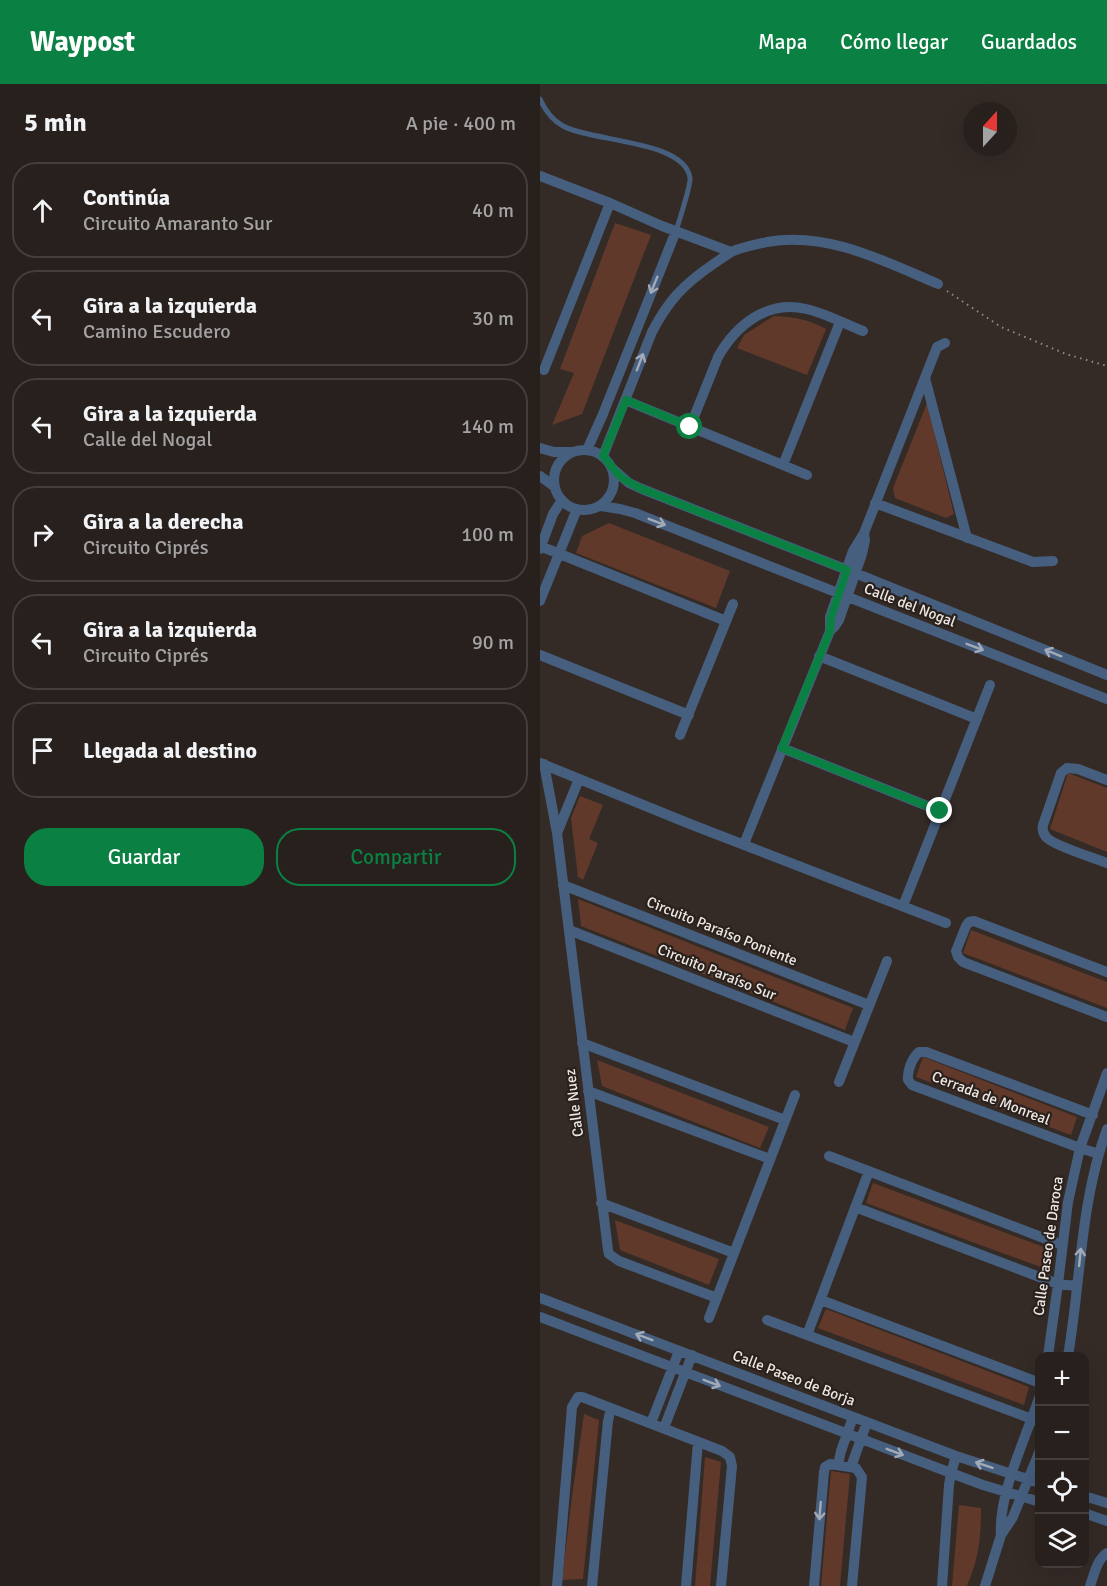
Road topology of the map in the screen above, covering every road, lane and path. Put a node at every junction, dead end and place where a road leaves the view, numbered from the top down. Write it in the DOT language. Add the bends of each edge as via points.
graph roads {
  1 [pos="540,99"];
  2 [pos="540,176"];
  3 [pos="610,204"];
  4 [pos="676,231"];
  5 [pos="731,252"];
  6 [pos="938,284"];
  7 [pos="840,322"];
  8 [pos="863,331"];
  9 [pos="945,343"];
  10 [pos="1107,366"];
  11 [pos="546,371"];
  12 [pos="925,378"];
  13 [pos="626,400"];
  14 [pos="690,427"];
  15 [pos="540,448"];
  16 [pos="587,450"];
  17 [pos="571,452"];
  18 [pos="603,456"];
  19 [pos="783,465"];
  20 [pos="613,469"];
  21 [pos="807,475"];
  22 [pos="540,476"];
  23 [pos="555,487"];
  24 [pos="562,500"];
  25 [pos="875,503"];
  26 [pos="601,506"];
  27 [pos="577,509"];
  28 [pos="967,538"];
  29 [pos="540,547"];
  30 [pos="560,554"];
  31 [pos="1053,561"];
  32 [pos="851,571"];
  33 [pos="843,595"];
  34 [pos="540,601"];
  35 [pos="733,604"];
  36 [pos="726,621"];
  37 [pos="540,655"];
  38 [pos="819,656"];
  39 [pos="1107,675"];
  40 [pos="990,685"];
  41 [pos="1107,699"];
  42 [pos="689,715"];
  43 [pos="977,718"];
  44 [pos="680,735"];
  45 [pos="782,748"];
  46 [pos="542,763"];
  47 [pos="579,779"];
  48 [pos="1107,780"];
  49 [pos="940,811"];
  50 [pos="557,833"];
  51 [pos="744,844"];
  52 [pos="1107,863"];
  53 [pos="563,885"];
  54 [pos="903,906"];
  55 [pos="946,923"];
  56 [pos="569,930"];
  57 [pos="887,961"];
  58 [pos="1107,972"];
  59 [pos="869,1005"];
  60 [pos="1107,1017"];
  61 [pos="854,1042"];
  62 [pos="582,1043"];
  63 [pos="1107,1073"];
  64 [pos="839,1082"];
  65 [pos="588,1091"];
  66 [pos="795,1095"];
  67 [pos="1093,1115"];
  68 [pos="785,1120"];
  69 [pos="1107,1129"];
  70 [pos="1080,1148"];
  71 [pos="1099,1154"];
  72 [pos="829,1156"];
  73 [pos="770,1159"];
  74 [pos="869,1171"];
  75 [pos="1068,1202"];
  76 [pos="601,1203"];
  77 [pos="1086,1206"];
  78 [pos="855,1208"];
  79 [pos="1062,1245"];
  80 [pos="734,1253"];
  81 [pos="1059,1284"];
  82 [pos="1077,1286"];
  83 [pos="540,1298"];
  84 [pos="717,1298"];
  85 [pos="820,1300"];
  86 [pos="540,1317"];
  87 [pos="709,1318"];
  88 [pos="767,1320"];
  89 [pos="807,1335"];
  90 [pos="679,1351"];
  91 [pos="1049,1352"];
  92 [pos="1069,1352"];
  93 [pos="692,1355"];
  94 [pos="673,1367"];
  95 [pos="685,1372"];
  96 [pos="1035,1381"];
  97 [pos="611,1408"];
  98 [pos="853,1417"];
  99 [pos="1035,1420"];
  100 [pos="867,1422"];
  101 [pos="1035,1422"];
  102 [pos="651,1424"];
  103 [pos="664,1428"];
  104 [pos="847,1434"];
  105 [pos="861,1439"];
  106 [pos="698,1442"];
  107 [pos="956,1456"];
  108 [pos="1036,1460"];
  109 [pos="838,1465"];
  110 [pos="851,1467"];
  111 [pos="951,1473"];
  112 [pos="1012,1475"];
  113 [pos="1028,1480"];
  114 [pos="1035,1482"];
  115 [pos="1007,1492"];
  116 [pos="1021,1497"];
  117 [pos="1089,1498"];
  118 [pos="1035,1501"];
  119 [pos="1107,1503"];
  120 [pos="1089,1516"];
  121 [pos="1107,1521"];
  122 [pos="1001,1535"];
  123 [pos="1107,1553"];
  124 [pos="557,1586"];
  125 [pos="592,1586"];
  126 [pos="686,1586"];
  127 [pos="721,1586"];
  128 [pos="814,1586"];
  129 [pos="852,1586"];
  130 [pos="942,1586"];
  131 [pos="986,1586"];
  132 [pos="1090,1586"];
  1 -- 4 [label="lane" via="554,120 564,127 657,149 681,161 690,180"];
  2 -- 3 [label="street"];
  3 -- 4 [label="street"];
  3 -- 11 [label="street"];
  4 -- 5 [label="street"];
  4 -- 16 [label="street, one-way"];
  5 -- 6 [label="street" via="781,240 816,240 843,246"];
  13 -- 5 [label="street, one-way" via="652,332 668,304 696,276"];
  6 -- 10 [label="path" via="1001,327"];
  7 -- 8 [label="street"];
  7 -- 14 [label="street" via="794,307 754,317 730,338 718,357"];
  7 -- 19 [label="street"];
  9 -- 12 [label="street" via="937,347"];
  12 -- 25 [label="street"];
  12 -- 28 [label="street"];
  13 -- 14 [label="street"];
  13 -- 18 [label="street"];
  14 -- 19 [label="street"];
  15 -- 17 [label="street"];
  16 -- 17 [label="street"];
  16 -- 18 [label="street"];
  17 -- 23 [label="street" via="558,464"];
  18 -- 20 [label="street"];
  19 -- 21 [label="street"];
  20 -- 26 [label="street" via="613,489"];
  20 -- 32 [label="street, Calle del Nogal" via="642,489"];
  22 -- 23 [label="street"];
  23 -- 24 [label="street"];
  24 -- 27 [label="street"];
  24 -- 29 [label="street"];
  25 -- 28 [label="street"];
  25 -- 32 [label="street" via="864,533 864,547"];
  26 -- 27 [label="street"];
  26 -- 33 [label="street, Calle del Nogal, one-way" via="635,513"];
  27 -- 30 [label="street"];
  28 -- 31 [label="street" via="1033,562"];
  29 -- 30 [label="street"];
  30 -- 34 [label="street"];
  30 -- 36 [label="street"];
  32 -- 33 [label="street"];
  39 -- 32 [label="street, Calle del Nogal, one-way"];
  33 -- 38 [label="street" via="831,617 830,631"];
  33 -- 41 [label="street, Calle del Nogal, one-way"];
  35 -- 36 [label="street"];
  36 -- 42 [label="street"];
  37 -- 42 [label="street"];
  38 -- 43 [label="street"];
  38 -- 45 [label="street"];
  40 -- 43 [label="street"];
  42 -- 44 [label="street"];
  43 -- 49 [label="street"];
  45 -- 49 [label="street"];
  45 -- 51 [label="street"];
  46 -- 47 [label="street"];
  46 -- 50 [label="street, Calle Nuez"];
  47 -- 50 [label="street, Calle Nuez"];
  47 -- 51 [label="street"];
  48 -- 52 [label="street" via="1078,769 1064,770 1042,830 1052,842"];
  49 -- 54 [label="street"];
  50 -- 53 [label="street, Calle Nuez"];
  51 -- 54 [label="street"];
  53 -- 56 [label="street, Calle Nuez"];
  53 -- 59 [label="street, Circuito Paraíso Poniente"];
  54 -- 55 [label="street"];
  56 -- 61 [label="street, Circuito Paraíso Sur"];
  56 -- 62 [label="street, Calle Nuez"];
  57 -- 59 [label="street"];
  58 -- 60 [label="street" via="974,921 966,926 956,951 963,962"];
  59 -- 61 [label="street"];
  61 -- 64 [label="street"];
  62 -- 65 [label="street, Calle Nuez"];
  62 -- 68 [label="street"];
  63 -- 67 [label="street, Calle Paseo de Daroca"];
  65 -- 73 [label="street"];
  65 -- 76 [label="street, Calle Nuez"];
  66 -- 68 [label="street"];
  67 -- 70 [label="street, Calle Paseo de Daroca"];
  67 -- 70 [label="street, Cerrada de Monreal" via="926,1052 915,1056 908,1075 912,1085"];
  68 -- 73 [label="street"];
  69 -- 71 [label="street"];
  70 -- 71 [label="street, Cerrada de Monreal"];
  70 -- 75 [label="street, Calle Paseo de Daroca"];
  71 -- 77 [label="street"];
  72 -- 74 [label="street"];
  73 -- 80 [label="street"];
  74 -- 78 [label="street"];
  74 -- 79 [label="street"];
  75 -- 77 [label="street"];
  75 -- 79 [label="street, Calle Paseo de Daroca"];
  76 -- 80 [label="street"];
  76 -- 84 [label="street, Calle Nuez" via="609,1254"];
  82 -- 77 [label="street, one-way"];
  78 -- 81 [label="street"];
  78 -- 85 [label="street"];
  79 -- 81 [label="street, Calle Paseo de Daroca"];
  80 -- 84 [label="street"];
  81 -- 82 [label="street"];
  81 -- 91 [label="street, Calle Paseo de Daroca"];
  82 -- 92 [label="street"];
  90 -- 83 [label="street, Calle Paseo de Borja, one-way"];
  84 -- 87 [label="street"];
  85 -- 89 [label="street"];
  85 -- 96 [label="street"];
  86 -- 94 [label="street"];
  88 -- 89 [label="street"];
  89 -- 99 [label="street"];
  90 -- 93 [label="street, Calle Paseo de Borja"];
  90 -- 94 [label="street"];
  93 -- 95 [label="street"];
  93 -- 98 [label="street, Calle Paseo de Borja"];
  94 -- 95 [label="street"];
  94 -- 102 [label="street"];
  95 -- 103 [label="street"];
  95 -- 104 [label="street, one-way"];
  97 -- 102 [label="street"];
  97 -- 124 [label="street" via="582,1397 572,1407"];
  97 -- 125 [label="street"];
  98 -- 100 [label="street, Calle Paseo de Borja"];
  98 -- 104 [label="street"];
  100 -- 105 [label="street"];
  100 -- 107 [label="street, Calle Paseo de Borja"];
  101 -- 112 [label="street"];
  102 -- 103 [label="street"];
  103 -- 106 [label="street"];
  104 -- 105 [label="street"];
  104 -- 109 [label="street"];
  105 -- 110 [label="street"];
  105 -- 111 [label="street, one-way"];
  106 -- 126 [label="street"];
  106 -- 127 [label="street" via="722,1451 730,1457 732,1466"];
  107 -- 111 [label="street"];
  112 -- 107 [label="street, Calle Paseo de Borja, one-way"];
  108 -- 113 [label="street"];
  109 -- 110 [label="street"];
  109 -- 128 [label="street, one-way" via="830,1464 824,1472"];
  110 -- 129 [label="street" via="862,1477"];
  111 -- 115 [label="street"];
  111 -- 130 [label="street"];
  112 -- 113 [label="street, Calle Paseo de Borja"];
  112 -- 115 [label="street"];
  113 -- 114 [label="street, Calle Paseo de Borja"];
  113 -- 116 [label="street"];
  115 -- 116 [label="street"];
  115 -- 122 [label="street" via="1001,1513"];
  116 -- 118 [label="street"];
  116 -- 122 [label="street"];
  117 -- 119 [label="street"];
  120 -- 121 [label="street"];
  122 -- 131 [label="street"];
  123 -- 132 [label="street" via="1103,1554"];
}
